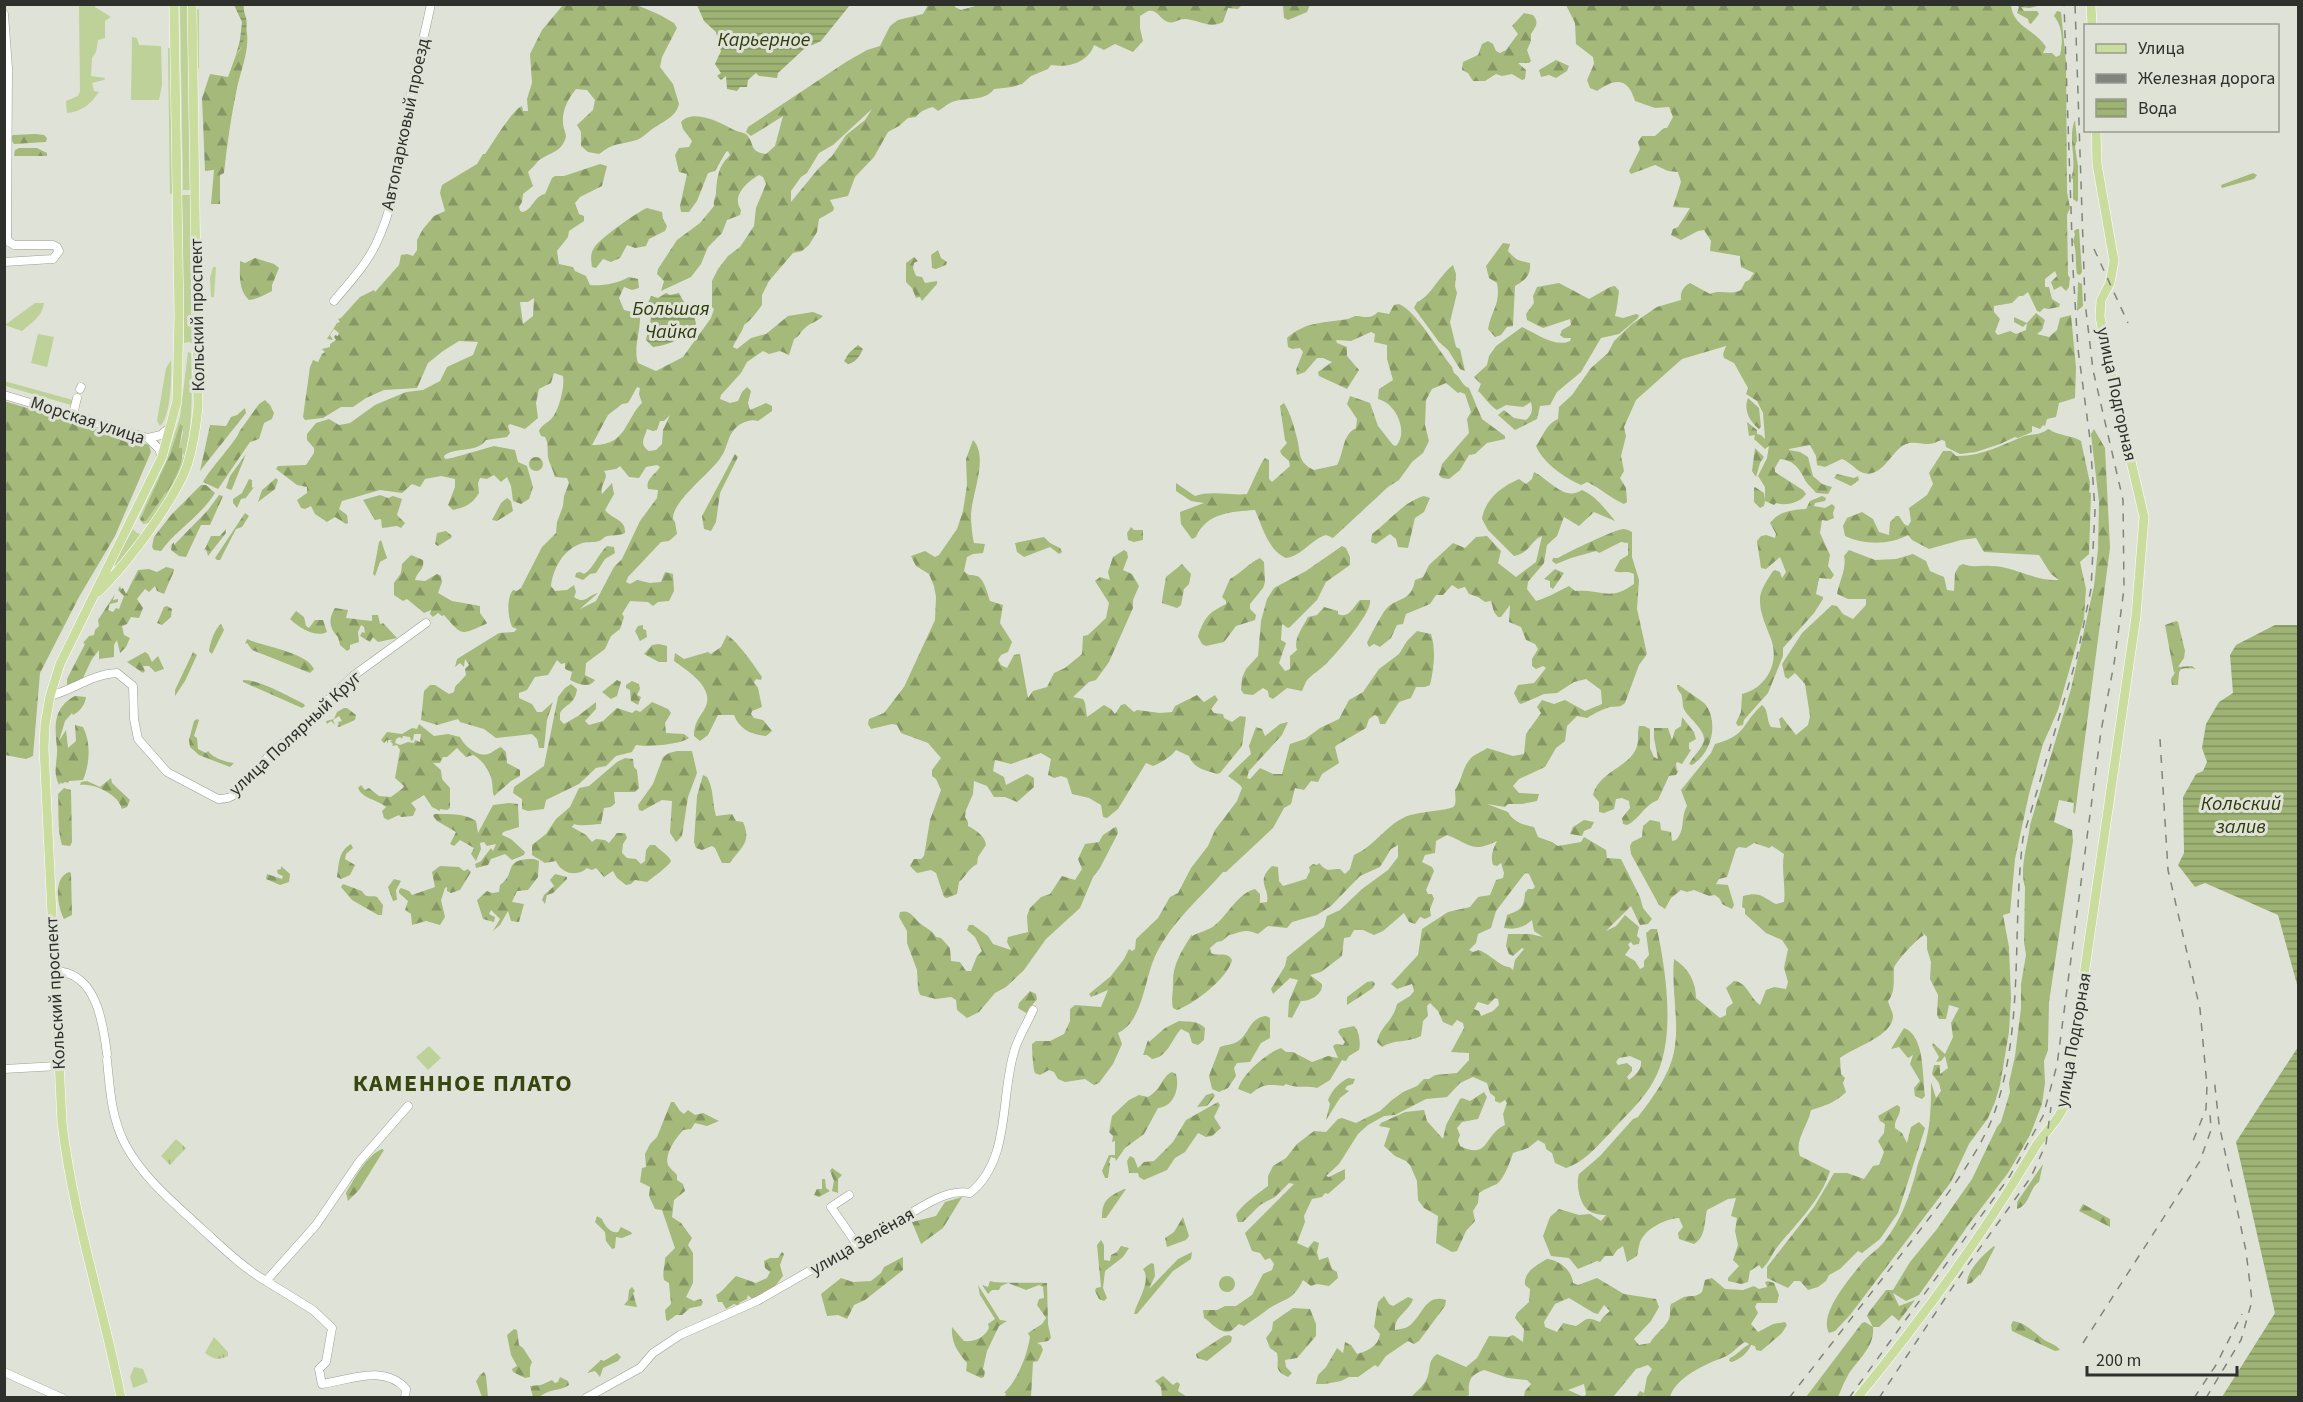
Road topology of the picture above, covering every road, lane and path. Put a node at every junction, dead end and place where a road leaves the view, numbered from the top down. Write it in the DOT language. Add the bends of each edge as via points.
graph roads {
  1 [pos="174,4"];
  2 [pos="192,4"];
  3 [pos="431,4"];
  4 [pos="2091,4"];
  5 [pos="4,14"];
  6 [pos="2092,24"];
  7 [pos="5,77"];
  8 [pos="2096,132"];
  9 [pos="4,262"];
  10 [pos="334,301"];
  11 [pos="179,354"];
  12 [pos="198,356"];
  13 [pos="4,394"];
  14 [pos="78,398"];
  15 [pos="73,414"];
  16 [pos="172,424"];
  17 [pos="148,438"];
  18 [pos="162,458"];
  19 [pos="138,506"];
  20 [pos="153,525"];
  21 [pos="96,594"];
  22 [pos="426,623"];
  23 [pos="50,696"];
  24 [pos="55,971"];
  25 [pos="1033,1010"];
  26 [pos="58,1066"];
  27 [pos="4,1069"];
  28 [pos="408,1106"];
  29 [pos="849,1195"];
  30 [pos="855,1243"];
  31 [pos="266,1281"];
  32 [pos="4,1372"];
  33 [pos="121,1397"];
  34 [pos="62,1398"];
  35 [pos="405,1398"];
  36 [pos="586,1398"];
  37 [pos="1857,1398"];
  1 -- 11 [label="main road, Кольский проспект"];
  2 -- 12 [label="main road, Кольский проспект"];
  3 -- 10 [label="street, Автопарковый проезд" via="385,221 361,269"];
  4 -- 6 [label="main road"];
  5 -- 7 [label="street"];
  7 -- 9 [label="street" via="7,238 14,244 48,244 59,251 53,260"];
  8 -- 37 [label="main road, улица Подгорная" via="2097,164 2114,261 2101,300 2100,317 2144,517 2126,691 2064,1109 1988,1226"];
  11 -- 12 [label="main road" via="190,348"];
  11 -- 16 [label="main road, Кольский проспект"];
  12 -- 20 [label="main road, Кольский проспект" via="198,407 192,450 177,488"];
  13 -- 15 [label="street, Морская улица"];
  14 -- 15 [label="street"];
  15 -- 17 [label="street, Морская улица"];
  16 -- 17 [label="street" via="161,435"];
  16 -- 18 [label="main road, Кольский проспект"];
  17 -- 18 [label="street, Морская улица"];
  18 -- 19 [label="main road, Кольский проспект"];
  19 -- 20 [label="main road" via="136,527"];
  19 -- 21 [label="main road, Кольский проспект"];
  20 -- 21 [label="main road, Кольский проспект"];
  21 -- 23 [label="main road, Кольский проспект" via="60,664"];
  22 -- 23 [label="street, улица Полярный Круг" via="353,676 302,730 265,760 234,796 224,798 218,799 176,779 158,764 138,739 133,686 117,673 102,674"];
  23 -- 24 [label="main road, Кольский проспект" via="44,748"];
  24 -- 26 [label="main road, Кольский проспект"];
  24 -- 31 [label="street" via="74,976 96,1002 107,1057 110,1103 124,1144 137,1164 208,1234"];
  25 -- 30 [label="street, улица Зелёная" via="1014,1051 992,1167 983,1183 970,1193 943,1195"];
  26 -- 27 [label="street"];
  26 -- 33 [label="main road, Кольский проспект" via="73,1196"];
  28 -- 31 [label="street" via="359,1161 316,1225"];
  29 -- 30 [label="street" via="831,1207"];
  30 -- 36 [label="street, улица Зелёная" via="757,1301 680,1335 652,1353 640,1368"];
  31 -- 35 [label="street" via="313,1310 332,1328 326,1362 319,1368 322,1384 380,1375 399,1380 406,1389"];
  32 -- 34 [label="street"];
}
